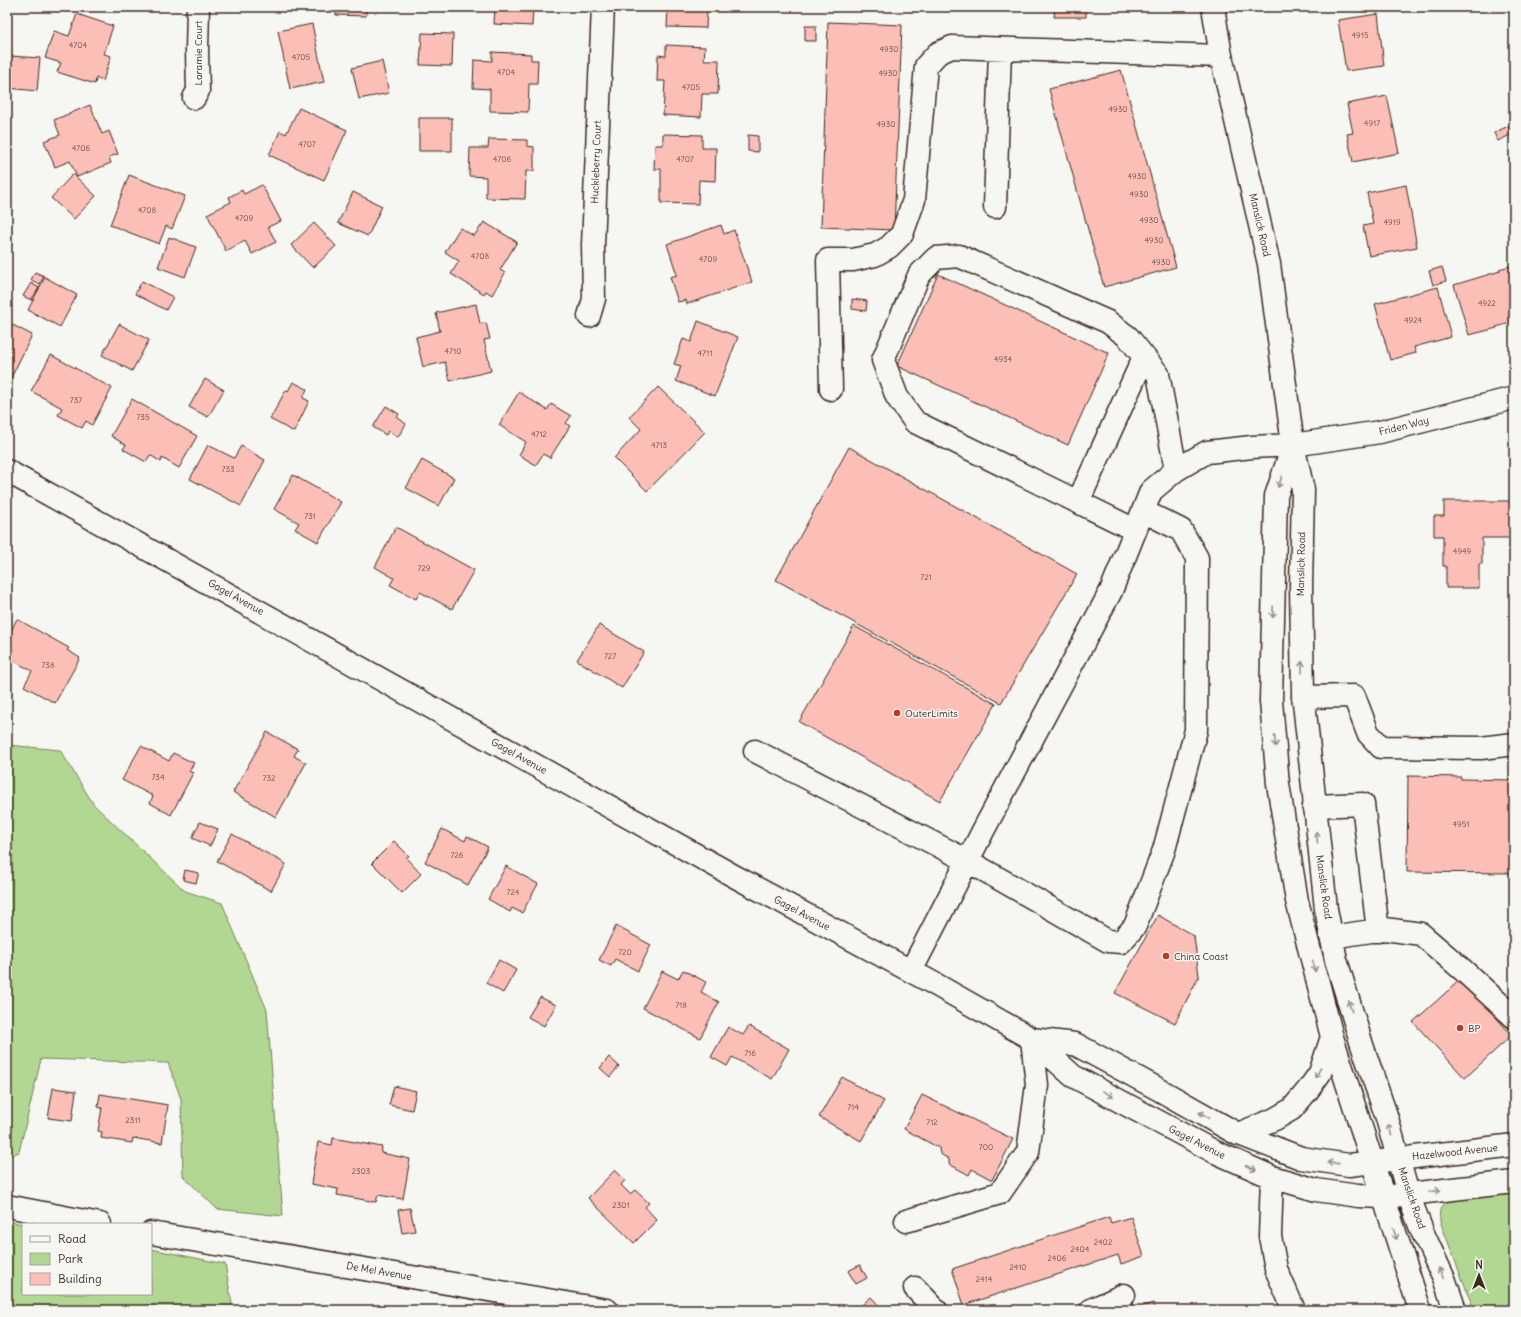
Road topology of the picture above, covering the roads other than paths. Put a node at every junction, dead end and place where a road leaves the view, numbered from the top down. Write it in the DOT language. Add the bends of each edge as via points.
graph roads {
  1 [pos="198,7"];
  2 [pos="603,7"];
  3 [pos="1212,7"];
  4 [pos="1000,48"];
  5 [pos="1221,56"];
  6 [pos="194,98"];
  7 [pos="995,207"];
  8 [pos="590,316"];
  9 [pos="1144,357"];
  10 [pos="831,389"];
  11 [pos="1514,398"];
  12 [pos="1293,445"];
  13 [pos="1176,470"];
  14 [pos="7,471"];
  15 [pos="1078,502"];
  16 [pos="1139,520"];
  17 [pos="1303,697"];
  18 [pos="1514,744"];
  19 [pos="755,751"];
  20 [pos="1314,806"];
  21 [pos="968,861"];
  22 [pos="1378,931"];
  23 [pos="1331,938"];
  24 [pos="1308,942"];
  25 [pos="911,971"];
  26 [pos="1514,1017"];
  27 [pos="1332,1037"];
  28 [pos="1032,1039"];
  29 [pos="1238,1134"];
  30 [pos="1514,1145"];
  31 [pos="1398,1158"];
  32 [pos="1371,1162"];
  33 [pos="1272,1177"];
  34 [pos="1514,1182"];
  35 [pos="1408,1194"];
  36 [pos="1383,1197"];
  37 [pos="7,1206"];
  38 [pos="906,1221"];
  39 [pos="95,1223"];
  40 [pos="152,1233"];
  41 [pos="915,1288"];
  42 [pos="1124,1295"];
  43 [pos="607,1310"];
  44 [pos="936,1310"];
  45 [pos="1091,1310"];
  46 [pos="1294,1310"];
  47 [pos="1420,1310"];
  48 [pos="1455,1310"];
  1 -- 6 [label="street, Laramie Court" via="198,91"];
  2 -- 8 [label="street, Huckleberry Court" via="593,245 594,299"];
  3 -- 5 [label="street, Manslick Road"];
  4 -- 5 [label="street"];
  4 -- 7 [label="street"];
  4 -- 10 [label="street" via="952,47 938,53 926,66 914,200 902,234 875,255 853,260 828,260"];
  5 -- 12 [label="street, Manslick Road" via="1270,264"];
  9 -- 13 [label="street" via="1158,374"];
  9 -- 15 [label="street"];
  9 -- 15 [label="street" via="1128,337 1108,322 959,256 936,258 919,274 883,360 897,397 915,422"];
  11 -- 12 [label="street, Friden Way" via="1380,432"];
  12 -- 13 [label="street, Friden Way" via="1207,452"];
  17 -- 12 [label="street, Manslick Road, one-way" via="1303,490"];
  12 -- 24 [label="street, Manslick Road, one-way" via="1276,496 1271,701 1278,784 1297,901"];
  13 -- 16 [label="street, Friden Way" via="1151,491"];
  14 -- 25 [label="street, Gagel Avenue" via="734,876"];
  15 -- 16 [label="street"];
  16 -- 21 [label="street, Friden Way" via="1111,591"];
  16 -- 21 [label="street" via="1181,530 1197,558 1196,730 1164,850 1135,926 1122,942 1108,941"];
  17 -- 18 [label="street" via="1354,696 1368,733 1381,747 1480,748"];
  17 -- 20 [label="street, Manslick Road"];
  19 -- 21 [label="street"];
  20 -- 22 [label="street" via="1363,804"];
  23 -- 20 [label="street, Manslick Road, one-way"];
  21 -- 25 [label="street, Friden Way"];
  22 -- 23 [label="street"];
  22 -- 26 [label="street" via="1385,929 1421,934"];
  23 -- 24 [label="street"];
  31 -- 23 [label="street, Manslick Road, one-way"];
  24 -- 27 [label="street, Manslick Road, one-way"];
  25 -- 28 [label="street, Gagel Avenue"];
  27 -- 29 [label="street, one-way" via="1320,1072 1292,1109"];
  27 -- 32 [label="street, Manslick Road" via="1362,1126"];
  29 -- 28 [label="street, Gagel Avenue, one-way" via="1075,1044"];
  28 -- 33 [label="street, Gagel Avenue, one-way" via="1073,1076 1215,1152"];
  28 -- 38 [label="street" via="1037,1085 1028,1152 1000,1193"];
  32 -- 29 [label="street, Gagel Avenue, one-way" via="1348,1165 1301,1158"];
  30 -- 31 [label="street, Hazelwood Avenue"];
  31 -- 32 [label="street, Hazelwood Avenue"];
  31 -- 35 [label="street, Manslick Road"];
  32 -- 36 [label="street, Manslick Road"];
  33 -- 36 [label="street, Gagel Avenue" via="1316,1190"];
  33 -- 46 [label="street" via="1270,1236 1276,1269"];
  35 -- 34 [label="street, one-way"];
  35 -- 36 [label="street"];
  48 -- 35 [label="street, Manslick Road, one-way"];
  36 -- 47 [label="street, Manslick Road, one-way"];
  37 -- 39 [label="street"];
  40 -- 43 [label="street, De Mel Avenue"];
  41 -- 44 [label="street"];
  42 -- 45 [label="street"];
}
